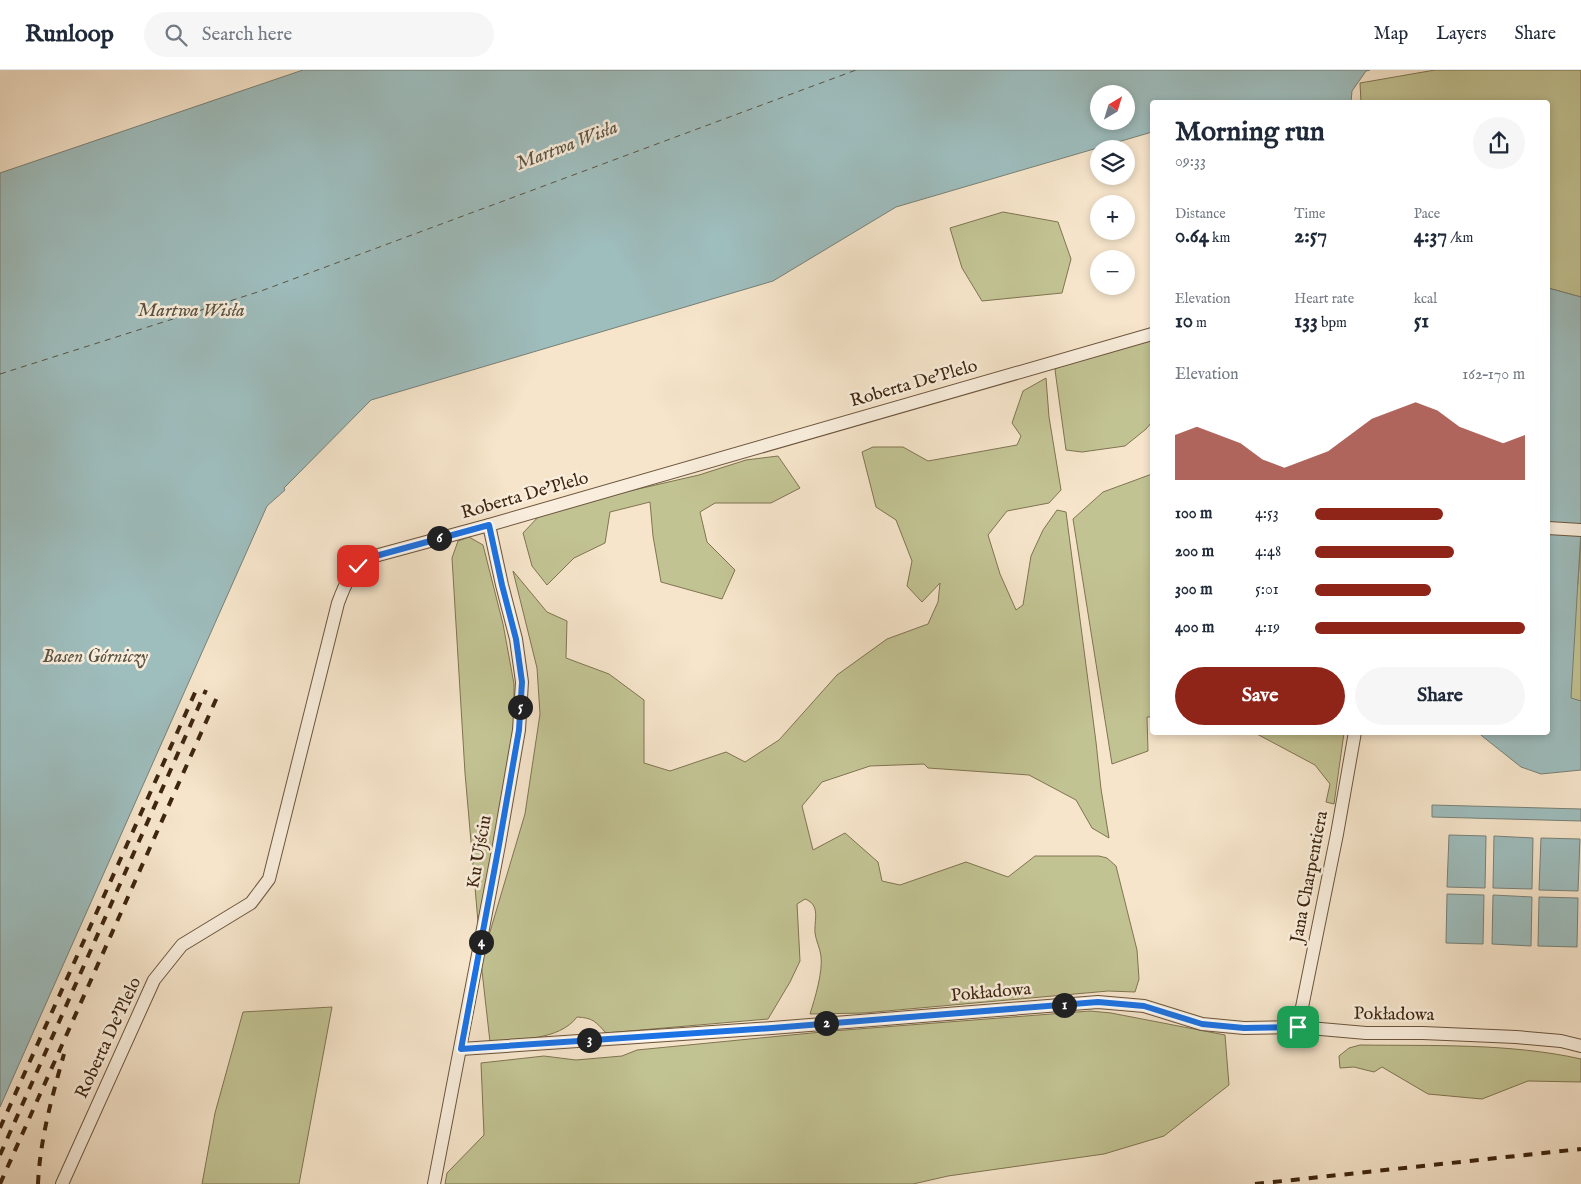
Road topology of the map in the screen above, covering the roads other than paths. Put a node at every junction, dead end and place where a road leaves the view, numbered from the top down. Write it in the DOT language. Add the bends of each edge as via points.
graph roads {
  1 [pos="1150,335"];
  2 [pos="489,525"];
  3 [pos="1550,528"];
  4 [pos="1581,530"];
  5 [pos="1354,735"];
  6 [pos="1298,1027"];
  7 [pos="1581,1046"];
  8 [pos="461,1049"];
  9 [pos="62,1184"];
  10 [pos="434,1184"];
  1 -- 2 [label="street, Roberta De'Plelo"];
  2 -- 8 [label="street, Ku Ujściu" via="516,639 522,682 519,730"];
  2 -- 9 [label="street, Roberta De'Plelo" via="372,557 347,579 269,879 251,903 182,945 154,980"];
  3 -- 4 [label="street"];
  5 -- 6 [label="street, Jana Charpentiera"];
  6 -- 7 [label="street, Pokładowa" via="1366,1033 1516,1037"];
  6 -- 8 [label="street, Pokładowa" via="1244,1028 1202,1024 1144,1006 1098,1002"];
  8 -- 10 [label="street, Ku Ujściu"];
}
